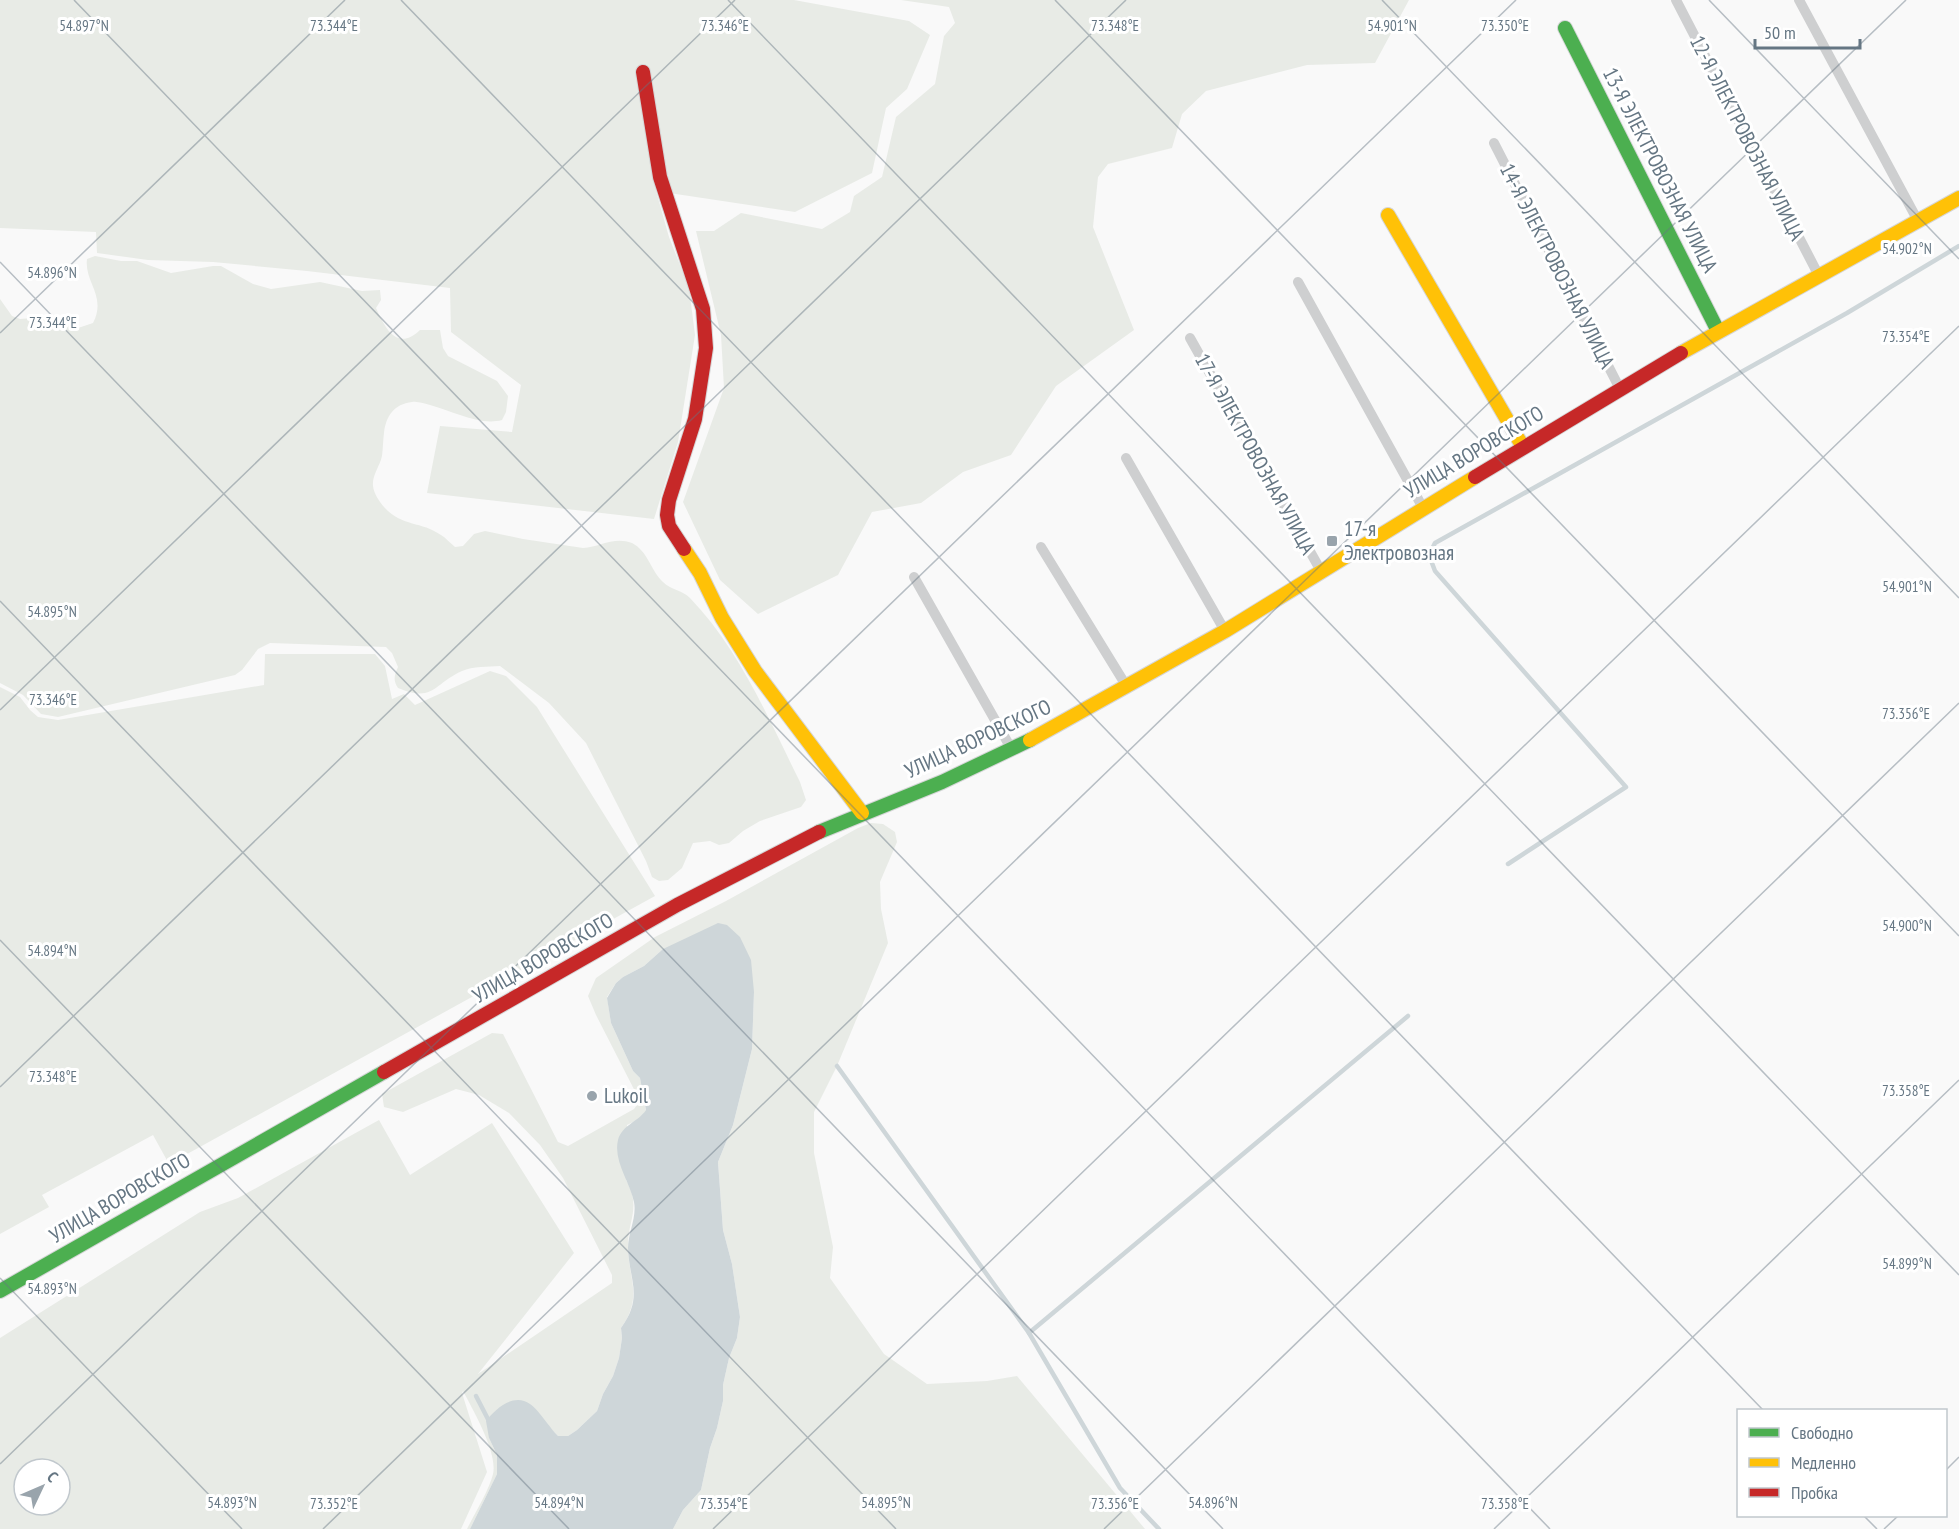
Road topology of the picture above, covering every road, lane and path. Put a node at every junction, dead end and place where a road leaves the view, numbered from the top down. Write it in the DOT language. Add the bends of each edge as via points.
graph roads {
  1 [pos="1676,0"];
  2 [pos="1799,0"];
  3 [pos="1565,28"];
  4 [pos="644,72"];
  5 [pos="1494,143"];
  6 [pos="1959,198"];
  7 [pos="1388,214"];
  8 [pos="1918,221"];
  9 [pos="1819,276"];
  10 [pos="1298,282"];
  11 [pos="1718,331"];
  12 [pos="1190,338"];
  13 [pos="1620,389"];
  14 [pos="1523,447"];
  15 [pos="1126,458"];
  16 [pos="1423,508"];
  17 [pos="1041,547"];
  18 [pos="1321,571"];
  19 [pos="914,577"];
  20 [pos="1225,631"];
  21 [pos="1127,687"];
  22 [pos="1012,750"];
  23 [pos="862,813"];
  24 [pos="0,1291"];
  1 -- 9 [label="street, 12-Я ЭЛЕКТРОВОЗНАЯ УЛИЦА"];
  2 -- 8 [label="street"];
  3 -- 11 [label="main road, 13-Я ЭЛЕКТРОВОЗНАЯ УЛИЦА"];
  4 -- 23 [label="main road" via="660,177 703,309 706,348 695,419 669,501 669,526 755,671"];
  5 -- 13 [label="street, 14-Я ЭЛЕКТРОВОЗНАЯ УЛИЦА"];
  6 -- 8 [label="main road, УЛИЦА ВОРОВСКОГО"];
  7 -- 14 [label="main road"];
  8 -- 9 [label="main road, УЛИЦА ВОРОВСКОГО"];
  9 -- 11 [label="main road, УЛИЦА ВОРОВСКОГО"];
  10 -- 16 [label="street"];
  11 -- 13 [label="main road, УЛИЦА ВОРОВСКОГО"];
  12 -- 18 [label="street, 17-Я ЭЛЕКТРОВОЗНАЯ УЛИЦА"];
  13 -- 14 [label="main road, УЛИЦА ВОРОВСКОГО"];
  14 -- 16 [label="main road, УЛИЦА ВОРОВСКОГО"];
  15 -- 20 [label="street"];
  16 -- 18 [label="main road, УЛИЦА ВОРОВСКОГО"];
  17 -- 21 [label="street"];
  18 -- 20 [label="main road, УЛИЦА ВОРОВСКОГО"];
  19 -- 22 [label="street"];
  20 -- 21 [label="main road, УЛИЦА ВОРОВСКОГО"];
  21 -- 22 [label="main road, УЛИЦА ВОРОВСКОГО"];
  22 -- 23 [label="main road, УЛИЦА ВОРОВСКОГО"];
  23 -- 24 [label="main road, УЛИЦА ВОРОВСКОГО" via="677,905"];
}
